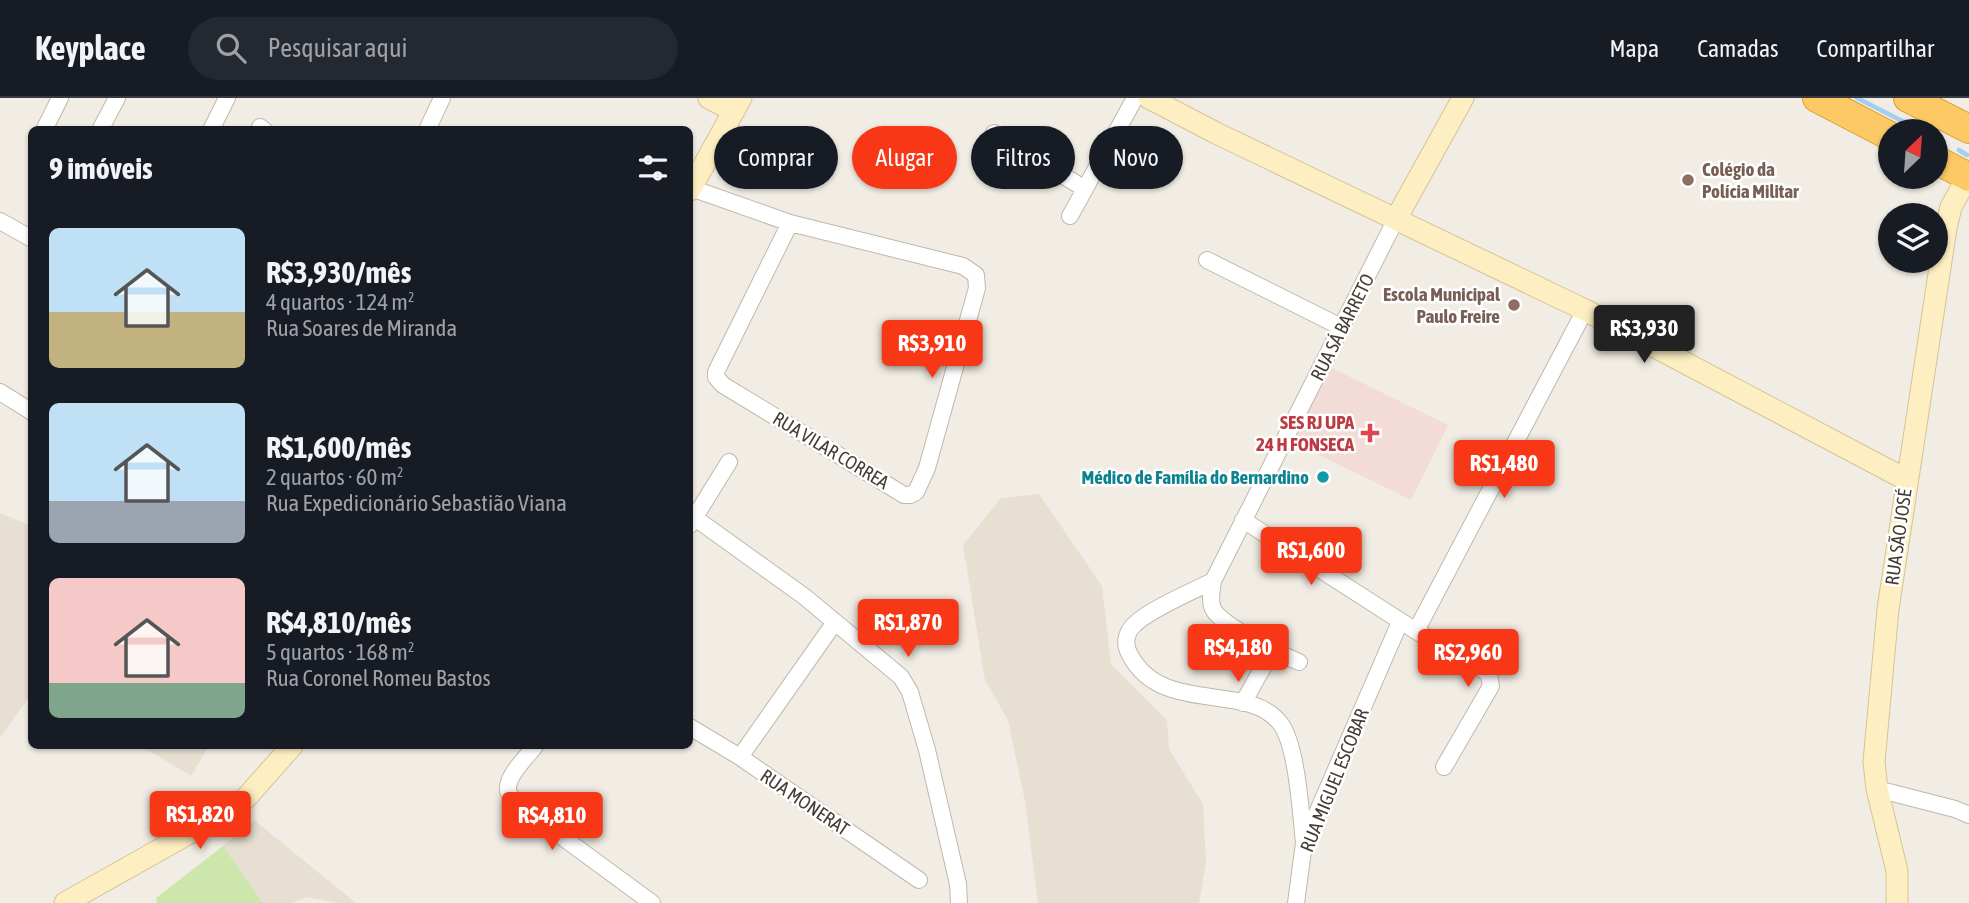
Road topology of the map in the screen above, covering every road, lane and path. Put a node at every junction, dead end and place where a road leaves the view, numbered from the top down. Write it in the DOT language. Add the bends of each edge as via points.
graph roads {
  1 [pos="60,98"];
  2 [pos="117,98"];
  3 [pos="227,98"];
  4 [pos="442,98"];
  5 [pos="709,98"];
  6 [pos="1135,98"];
  7 [pos="1149,98"];
  8 [pos="1462,98"];
  9 [pos="1817,98"];
  10 [pos="1914,99"];
  11 [pos="738,105"];
  12 [pos="46,126"];
  13 [pos="102,126"];
  14 [pos="213,126"];
  15 [pos="429,126"];
  16 [pos="1969,129"];
  17 [pos="1878,130"];
  18 [pos="1948,166"];
  19 [pos="1968,176"];
  20 [pos="1075,182"];
  21 [pos="693,184"];
  22 [pos="1085,188"];
  23 [pos="693,190"];
  24 [pos="1070,216"];
  25 [pos="1396,219"];
  26 [pos="0,221"];
  27 [pos="790,223"];
  28 [pos="28,237"];
  29 [pos="1207,260"];
  30 [pos="1585,310"];
  31 [pos="1341,327"];
  32 [pos="0,392"];
  33 [pos="28,410"];
  34 [pos="729,461"];
  35 [pos="1907,480"];
  36 [pos="693,520"];
  37 [pos="1243,520"];
  38 [pos="693,523"];
  39 [pos="1213,581"];
  40 [pos="835,622"];
  41 [pos="1400,622"];
  42 [pos="1416,631"];
  43 [pos="1272,651"];
  44 [pos="1299,662"];
  45 [pos="1243,703"];
  46 [pos="693,729"];
  47 [pos="289,749"];
  48 [pos="533,749"];
  49 [pos="740,757"];
  50 [pos="1444,768"];
  51 [pos="1877,789"];
  52 [pos="1969,815"];
  53 [pos="1304,843"];
  54 [pos="919,880"];
  55 [pos="65,903"];
  56 [pos="652,903"];
  57 [pos="959,903"];
  58 [pos="1296,903"];
  59 [pos="1898,903"];
  1 -- 12 [label="street"];
  2 -- 13 [label="street"];
  3 -- 14 [label="street"];
  4 -- 15 [label="street"];
  5 -- 11 [label="street"];
  6 -- 22 [label="street"];
  7 -- 25 [label="street"];
  8 -- 25 [label="street, RUA SÁ BARRETO"];
  9 -- 17 [label="highway"];
  10 -- 16 [label="highway"];
  11 -- 21 [label="street"];
  18 -- 19 [label="highway"];
  19 -- 35 [label="street, RUA SÃO JOSÉ" via="1951,207 1946,228"];
  20 -- 22 [label="street"];
  22 -- 24 [label="street"];
  23 -- 27 [label="street, RUA VILAR CORREA"];
  25 -- 30 [label="street"];
  25 -- 31 [label="street, RUA SÁ BARRETO"];
  26 -- 28 [label="street"];
  27 -- 27 [label="street, RUA VILAR CORREA" via="963,266 976,275 977,288 927,468 910,495 716,377"];
  29 -- 31 [label="street"];
  30 -- 35 [label="street"];
  30 -- 42 [label="street"];
  31 -- 37 [label="street, RUA SÁ BARRETO"];
  32 -- 33 [label="street"];
  34 -- 36 [label="street"];
  35 -- 51 [label="street, RUA SÃO JOSÉ" via="1887,623 1874,762"];
  37 -- 39 [label="street, RUA SÁ BARRETO"];
  37 -- 41 [label="street"];
  38 -- 40 [label="street"];
  39 -- 43 [label="street" via="1210,598 1218,616"];
  39 -- 45 [label="street" via="1135,624 1126,648 1145,674 1161,685"];
  40 -- 49 [label="street"];
  40 -- 57 [label="street" via="901,677 910,692"];
  41 -- 42 [label="street"];
  41 -- 53 [label="street, RUA MIGUEL ESCOBAR"];
  42 -- 50 [label="street" via="1485,671 1491,680"];
  43 -- 44 [label="street"];
  43 -- 45 [label="street"];
  45 -- 53 [label="street" via="1271,714 1282,725 1289,743"];
  46 -- 49 [label="street, RUA MONERAT"];
  47 -- 55 [label="street" via="246,798 225,813"];
  48 -- 56 [label="street" via="511,778 508,788 516,803"];
  49 -- 54 [label="street, RUA MONERAT"];
  51 -- 52 [label="street"];
  51 -- 59 [label="street, RUA SÃO JOSÉ" via="1897,872"];
  53 -- 58 [label="street, RUA MIGUEL ESCOBAR"];
}
